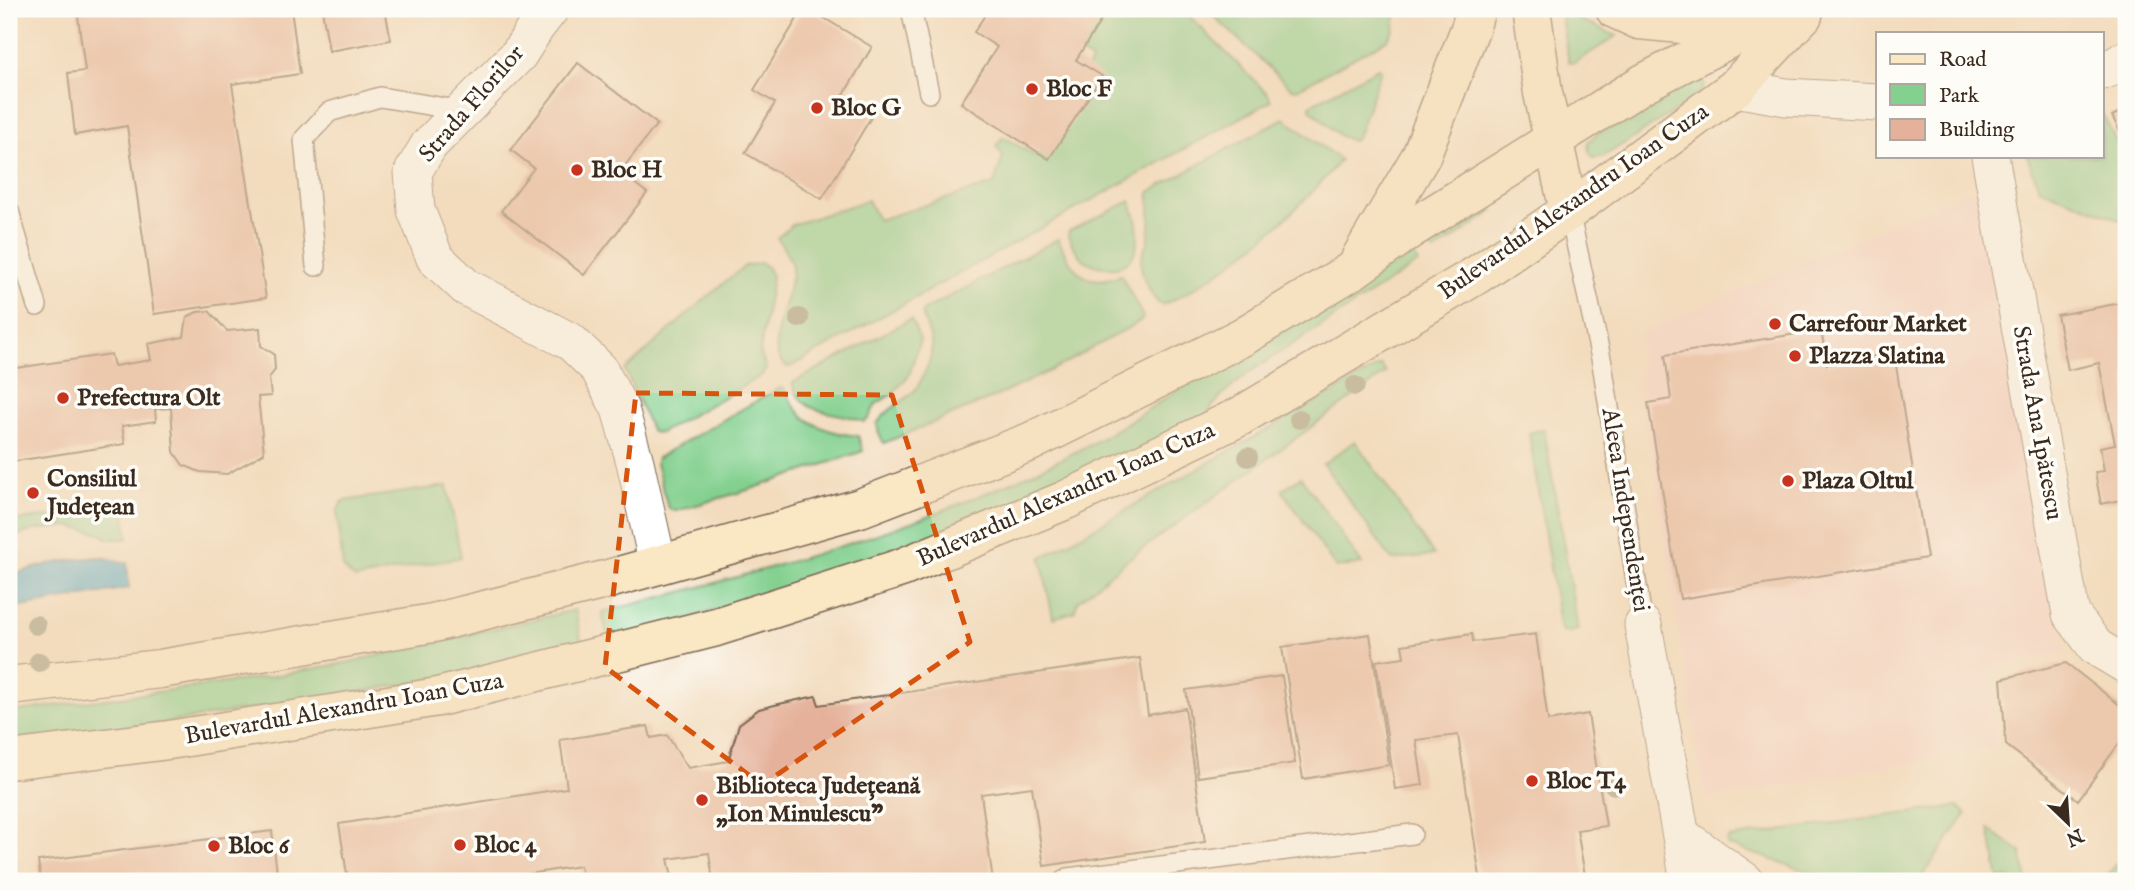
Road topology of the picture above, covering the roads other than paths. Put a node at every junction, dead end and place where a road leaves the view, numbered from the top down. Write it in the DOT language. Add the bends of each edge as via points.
graph roads {
  1 [pos="550,9"];
  2 [pos="911,9"];
  3 [pos="1476,9"];
  4 [pos="1531,9"];
  5 [pos="1615,9"];
  6 [pos="1807,12"];
  7 [pos="1746,30"];
  8 [pos="2126,59"];
  9 [pos="2104,70"];
  10 [pos="1735,88"];
  11 [pos="929,93"];
  12 [pos="1876,102"];
  13 [pos="463,111"];
  14 [pos="1553,140"];
  15 [pos="1990,158"];
  16 [pos="9,211"];
  17 [pos="1569,211"];
  18 [pos="316,266"];
  19 [pos="1353,270"];
  20 [pos="37,306"];
  21 [pos="658,565"];
  22 [pos="1643,625"];
  23 [pos="2126,665"];
  24 [pos="9,686"];
  25 [pos="9,760"];
  26 [pos="1412,834"];
  27 [pos="1682,836"];
  28 [pos="1064,881"];
  29 [pos="1689,881"];
  30 [pos="1745,881"];
  1 -- 13 [label="street, Strada Florilor" via="519,54"];
  2 -- 11 [label="lane"];
  3 -- 19 [label="main road" via="1421,156"];
  4 -- 14 [label="main road, Aleea Independenței"];
  5 -- 7 [label="main road" via="1639,19"];
  6 -- 7 [label="main road"];
  6 -- 10 [label="main road, Bulevardul Alexandru Ioan Cuza"];
  7 -- 14 [label="main road" via="1644,83"];
  8 -- 9 [label="street"];
  10 -- 12 [label="street" via="1786,97"];
  10 -- 17 [label="main road, Bulevardul Alexandru Ioan Cuza"];
  13 -- 18 [label="lane" via="380,97 330,112 304,139"];
  13 -- 21 [label="street, Strada Florilor" via="429,145 413,172 416,210 435,258 466,287 570,342 599,369 620,409"];
  14 -- 17 [label="main road, Aleea Independenței"];
  14 -- 19 [label="main road"];
  15 -- 23 [label="street, Strada Ana Ipătescu" via="2071,614 2096,647"];
  16 -- 20 [label="lane"];
  17 -- 22 [label="lane, Aleea Independenței" via="1602,363"];
  17 -- 25 [label="main road, Bulevardul Alexandru Ioan Cuza" via="1466,281 1239,417 1066,500 901,568 716,626 438,697"];
  19 -- 21 [label="main road" via="1242,337 1030,442 860,508"];
  21 -- 24 [label="main road" via="433,623 160,669"];
  22 -- 27 [label="street, Aleea Independenței"];
  26 -- 28 [label="lane"];
  27 -- 29 [label="street, Aleea Independenței"];
  27 -- 30 [label="street"];
}
